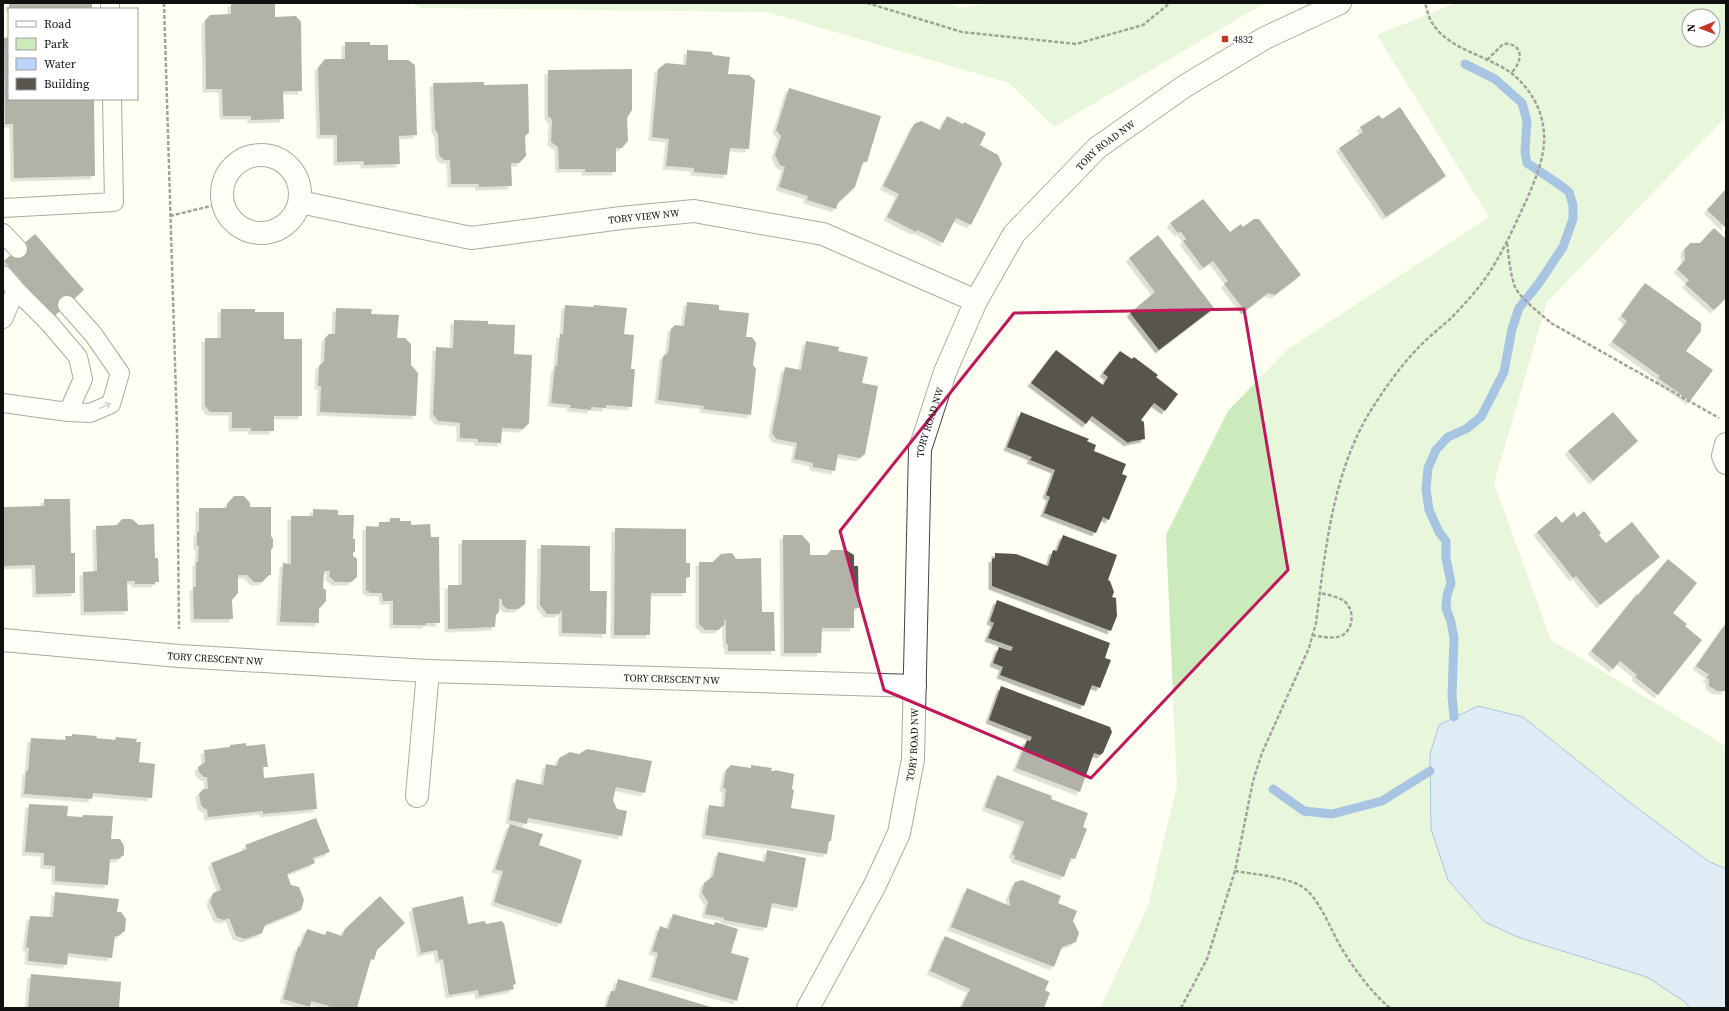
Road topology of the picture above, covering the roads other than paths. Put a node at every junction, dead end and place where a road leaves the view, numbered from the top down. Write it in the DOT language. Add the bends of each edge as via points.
graph roads {
  1 [pos="1340,3"];
  2 [pos="112,100"];
  3 [pos="300,202"];
  4 [pos="3,208"];
  5 [pos="3,233"];
  6 [pos="18,249"];
  7 [pos="3,275"];
  8 [pos="16,290"];
  9 [pos="976,301"];
  10 [pos="67,305"];
  11 [pos="3,319"];
  12 [pos="3,403"];
  13 [pos="68,412"];
  14 [pos="1726,444"];
  15 [pos="1726,463"];
  16 [pos="3,640"];
  17 [pos="428,671"];
  18 [pos="915,686"];
  19 [pos="417,796"];
  20 [pos="808,1008"];
  1 -- 9 [label="street, TORY ROAD NW" via="1264,38 1185,86 1097,148 1014,234"];
  2 -- 4 [label="lane" via="114,202"];
  3 -- 3 [label="street" via="300,188 296,175 282,161 263,155 243,159 232,168 223,190 223,203 229,215 237,224 249,231 262,233 276,230 296,213"];
  3 -- 9 [label="street, TORY VIEW NW" via="471,238 694,211 823,234"];
  5 -- 6 [label="lane"];
  7 -- 8 [label="lane"];
  8 -- 11 [label="lane"];
  8 -- 13 [label="lane" via="78,357 83,379"];
  9 -- 18 [label="street, TORY ROAD NW" via="945,372 920,450"];
  13 -- 10 [label="lane, one-way" via="90,412 111,404 120,373 93,334"];
  12 -- 13 [label="lane"];
  14 -- 15 [label="street" via="1723,456"];
  16 -- 17 [label="street, TORY CRESCENT NW" via="180,656"];
  17 -- 18 [label="street, TORY CRESCENT NW"];
  17 -- 19 [label="street"];
  18 -- 20 [label="street, TORY ROAD NW" via="913,759 899,833 875,885"];
}
